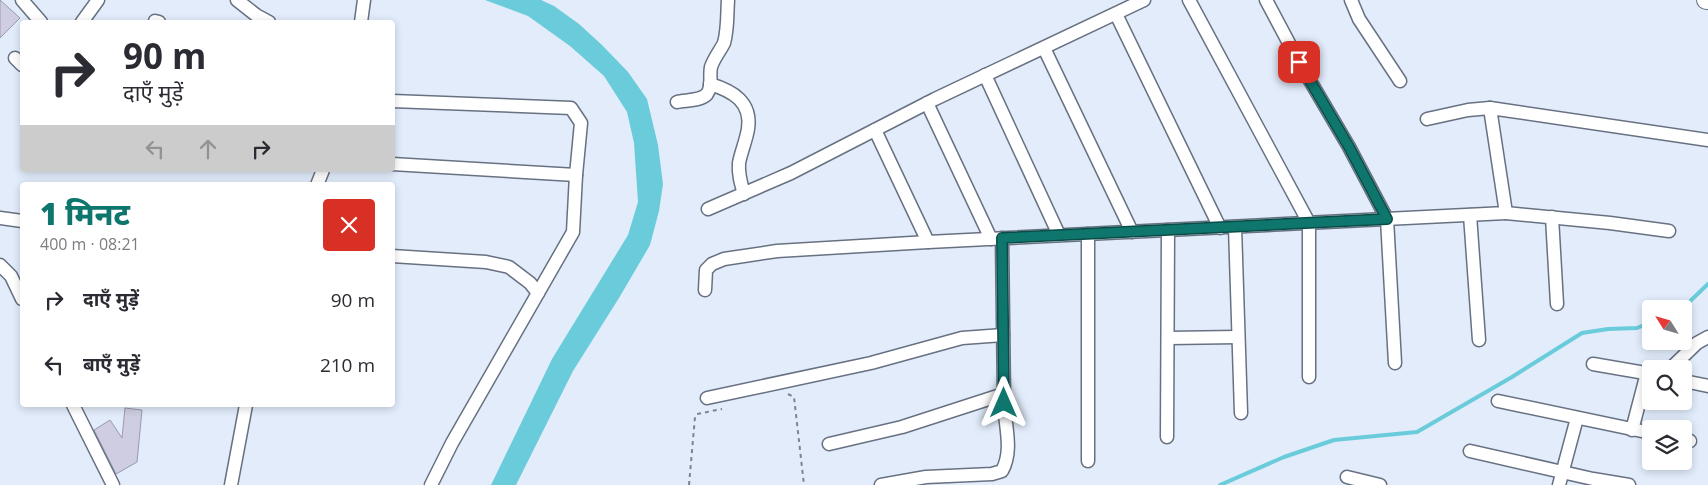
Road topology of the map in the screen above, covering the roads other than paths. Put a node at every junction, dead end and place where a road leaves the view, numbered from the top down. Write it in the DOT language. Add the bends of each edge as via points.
graph roads {
  1 [pos="22,0"];
  2 [pos="98,0"];
  3 [pos="237,0"];
  4 [pos="364,0"];
  5 [pos="728,0"];
  6 [pos="1144,0"];
  7 [pos="1189,0"];
  8 [pos="1266,0"];
  9 [pos="1351,0"];
  10 [pos="1116,14"];
  11 [pos="256,19"];
  12 [pos="39,20"];
  13 [pos="83,20"];
  14 [pos="361,20"];
  15 [pos="1044,48"];
  16 [pos="985,76"];
  17 [pos="1400,80"];
  18 [pos="710,84"];
  19 [pos="395,101"];
  20 [pos="677,102"];
  21 [pos="927,103"];
  22 [pos="1490,108"];
  23 [pos="1427,119"];
  24 [pos="875,130"];
  25 [pos="1708,140"];
  26 [pos="395,164"];
  27 [pos="576,175"];
  28 [pos="744,194"];
  29 [pos="708,209"];
  30 [pos="1506,213"];
  31 [pos="1470,215"];
  32 [pos="0,218"];
  33 [pos="1552,218"];
  34 [pos="1387,219"];
  35 [pos="20,221"];
  36 [pos="1309,223"];
  37 [pos="1235,227"];
  38 [pos="1220,228"];
  39 [pos="1168,230"];
  40 [pos="1669,231"];
  41 [pos="1132,232"];
  42 [pos="1088,234"];
  43 [pos="1059,236"];
  44 [pos="996,238"];
  45 [pos="928,242"];
  46 [pos="395,256"];
  47 [pos="0,265"];
  48 [pos="706,290"];
  49 [pos="538,292"];
  50 [pos="20,295"];
  51 [pos="1558,304"];
  52 [pos="1004,335"];
  53 [pos="1238,337"];
  54 [pos="1708,337"];
  55 [pos="1168,338"];
  56 [pos="1479,340"];
  57 [pos="1679,360"];
  58 [pos="1395,363"];
  59 [pos="1593,364"];
  60 [pos="1642,373"];
  61 [pos="1309,377"];
  62 [pos="1692,383"];
  63 [pos="1708,386"];
  64 [pos="1004,394"];
  65 [pos="1642,397"];
  66 [pos="707,398"];
  67 [pos="1498,401"];
  68 [pos="74,407"];
  69 [pos="246,407"];
  70 [pos="1241,413"];
  71 [pos="1577,418"];
  72 [pos="1632,430"];
  73 [pos="1642,432"];
  74 [pos="1167,437"];
  75 [pos="829,444"];
  76 [pos="1470,451"];
  77 [pos="1088,461"];
  78 [pos="1562,472"];
  79 [pos="1347,477"];
  80 [pos="113,485"];
  81 [pos="231,485"];
  82 [pos="431,485"];
  83 [pos="881,485"];
  84 [pos="1380,485"];
  85 [pos="1559,485"];
  86 [pos="1629,485"];
  1 -- 12 [label="street"];
  2 -- 13 [label="street"];
  3 -- 11 [label="street"];
  4 -- 14 [label="street"];
  5 -- 18 [label="street" via="726,34 710,70"];
  6 -- 10 [label="street"];
  7 -- 36 [label="street"];
  8 -- 34 [label="street"];
  9 -- 17 [label="street" via="1359,19"];
  10 -- 15 [label="street"];
  10 -- 38 [label="street"];
  15 -- 16 [label="street"];
  15 -- 41 [label="street"];
  16 -- 21 [label="street"];
  16 -- 43 [label="street"];
  18 -- 20 [label="street" via="707,94 700,98"];
  18 -- 28 [label="street" via="739,97 748,114 748,129 739,165"];
  19 -- 27 [label="street" via="571,108 580,123"];
  21 -- 24 [label="street"];
  21 -- 44 [label="street"];
  22 -- 23 [label="street"];
  22 -- 25 [label="street"];
  22 -- 30 [label="street"];
  24 -- 28 [label="street"];
  24 -- 45 [label="street"];
  26 -- 27 [label="street"];
  27 -- 49 [label="street" via="573,232"];
  28 -- 29 [label="street"];
  30 -- 31 [label="street"];
  30 -- 33 [label="street"];
  31 -- 34 [label="street"];
  31 -- 56 [label="street"];
  32 -- 35 [label="street"];
  33 -- 40 [label="street"];
  33 -- 51 [label="street"];
  34 -- 36 [label="street"];
  34 -- 58 [label="street"];
  36 -- 37 [label="street"];
  36 -- 61 [label="street"];
  37 -- 38 [label="street"];
  37 -- 53 [label="street"];
  38 -- 39 [label="street"];
  39 -- 41 [label="street"];
  39 -- 55 [label="street"];
  41 -- 42 [label="street"];
  42 -- 43 [label="street"];
  42 -- 77 [label="street"];
  43 -- 44 [label="street"];
  44 -- 45 [label="street"];
  44 -- 52 [label="street"];
  45 -- 48 [label="street" via="777,251 724,259 706,270"];
  46 -- 49 [label="street" via="486,262 510,267"];
  47 -- 50 [label="street" via="11,276"];
  49 -- 82 [label="street"];
  52 -- 64 [label="street"];
  52 -- 66 [label="street" via="962,338 871,363"];
  53 -- 55 [label="street"];
  53 -- 70 [label="street"];
  54 -- 57 [label="street"];
  55 -- 74 [label="street"];
  59 -- 60 [label="street"];
  62 -- 63 [label="street"];
  64 -- 75 [label="street" via="902,427"];
  64 -- 83 [label="street" via="1008,445 1007,462 1002,471 926,477"];
  65 -- 72 [label="street"];
  67 -- 71 [label="street"];
  68 -- 80 [label="street"];
  69 -- 81 [label="street"];
  71 -- 72 [label="street"];
  71 -- 78 [label="street"];
  72 -- 73 [label="street"];
  76 -- 78 [label="street"];
  78 -- 85 [label="street"];
  78 -- 86 [label="street"];
  79 -- 84 [label="street"];
}
